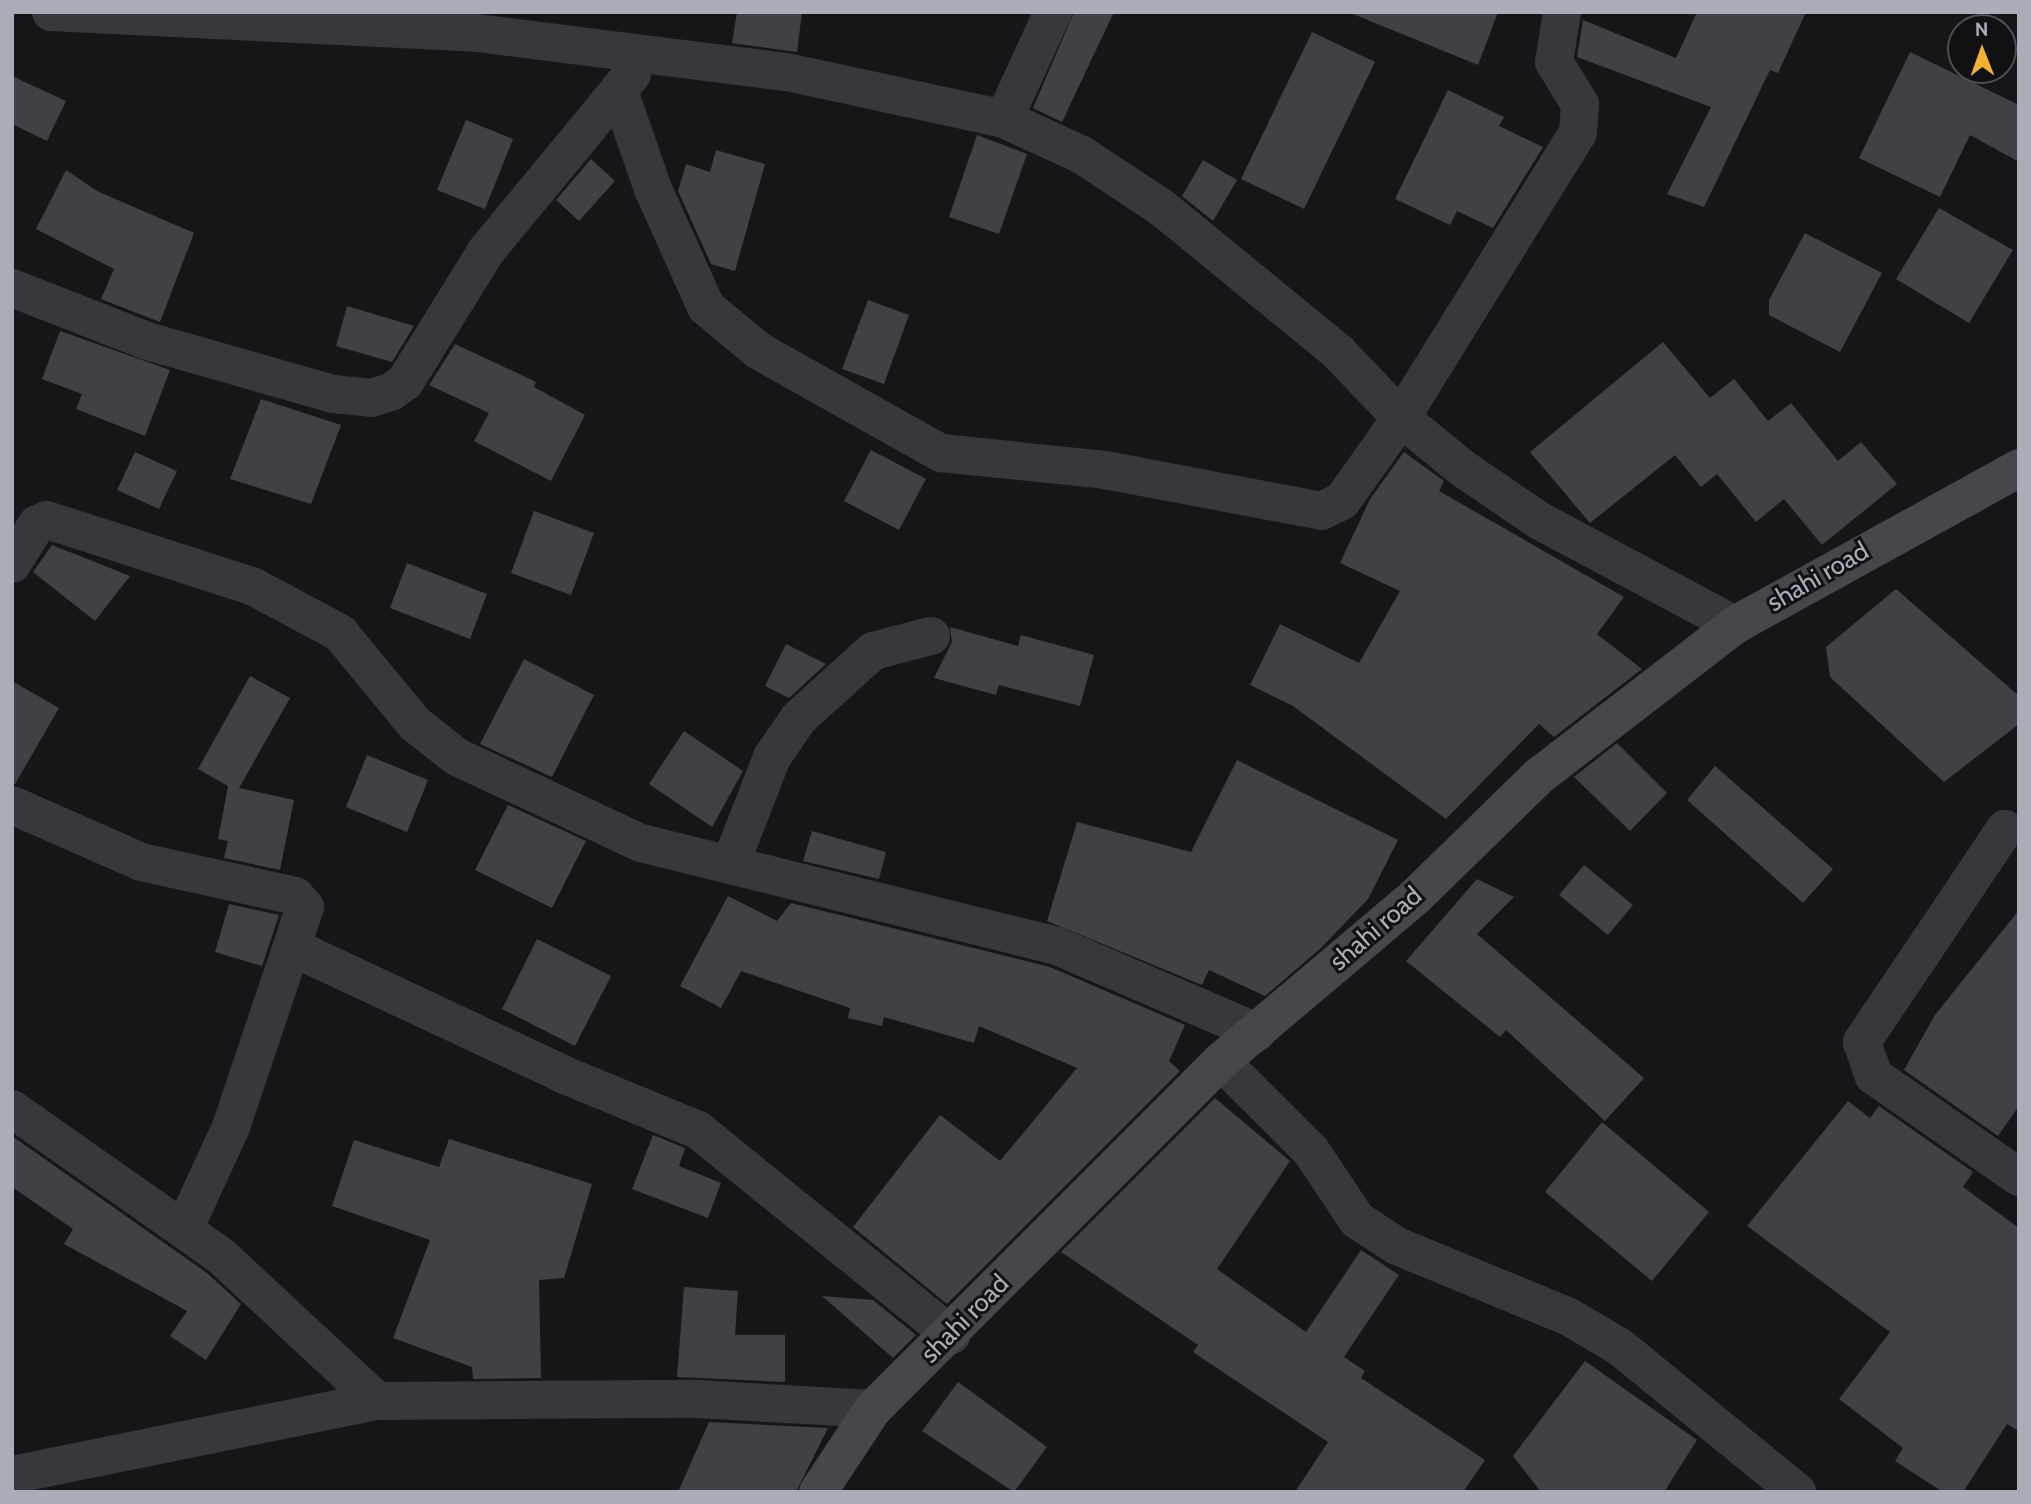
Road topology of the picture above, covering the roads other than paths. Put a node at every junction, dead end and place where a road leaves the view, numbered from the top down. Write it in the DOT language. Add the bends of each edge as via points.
graph roads {
  1 [pos="51,12"];
  2 [pos="1054,12"];
  3 [pos="1562,12"];
  4 [pos="645,55"];
  5 [pos="619,91"];
  6 [pos="1004,119"];
  7 [pos="12,288"];
  8 [pos="1401,418"];
  9 [pos="2019,468"];
  10 [pos="12,565"];
  11 [pos="1735,625"];
  12 [pos="931,636"];
  13 [pos="12,806"];
  14 [pos="2005,830"];
  15 [pos="730,865"];
  16 [pos="294,948"];
  17 [pos="1257,1032"];
  18 [pos="1221,1061"];
  19 [pos="12,1109"];
  20 [pos="2019,1177"];
  21 [pos="184,1229"];
  22 [pos="951,1335"];
  23 [pos="377,1401"];
  24 [pos="873,1409"];
  25 [pos="12,1475"];
  26 [pos="818,1492"];
  27 [pos="1797,1492"];
  1 -- 4 [label="street" via="477,33"];
  2 -- 6 [label="street"];
  3 -- 8 [label="street" via="1554,62 1580,104 1577,133"];
  4 -- 5 [label="street"];
  4 -- 6 [label="street" via="878,87"];
  5 -- 7 [label="street" via="487,250 405,382 391,392 371,398 333,394 147,341"];
  5 -- 8 [label="street" via="653,189 706,307 759,351 839,391 925,447 976,460 1105,470 1321,511 1342,501"];
  6 -- 8 [label="street" via="1082,155 1161,208 1338,352"];
  8 -- 11 [label="street" via="1540,521"];
  9 -- 11 [label="street, shahi road"];
  10 -- 15 [label="street" via="47,520 254,587 340,633 415,724 457,757 641,843"];
  11 -- 17 [label="street, shahi road" via="1539,776 1415,897"];
  12 -- 15 [label="street" via="873,651 799,718 772,757"];
  13 -- 16 [label="street" via="141,862 295,896 305,908"];
  14 -- 20 [label="street" via="1863,1042 1874,1076"];
  15 -- 17 [label="street" via="1057,946 1134,974"];
  16 -- 21 [label="street" via="231,1126"];
  16 -- 22 [label="street" via="698,1130"];
  17 -- 18 [label="street, shahi road"];
  18 -- 22 [label="street, shahi road"];
  18 -- 27 [label="street" via="1305,1143 1357,1220 1397,1246 1569,1317 1620,1347"];
  19 -- 21 [label="street"];
  21 -- 23 [label="street"];
  22 -- 24 [label="street, shahi road"];
  23 -- 24 [label="street" via="696,1399"];
  23 -- 25 [label="street"];
  24 -- 26 [label="street, shahi road"];
}
